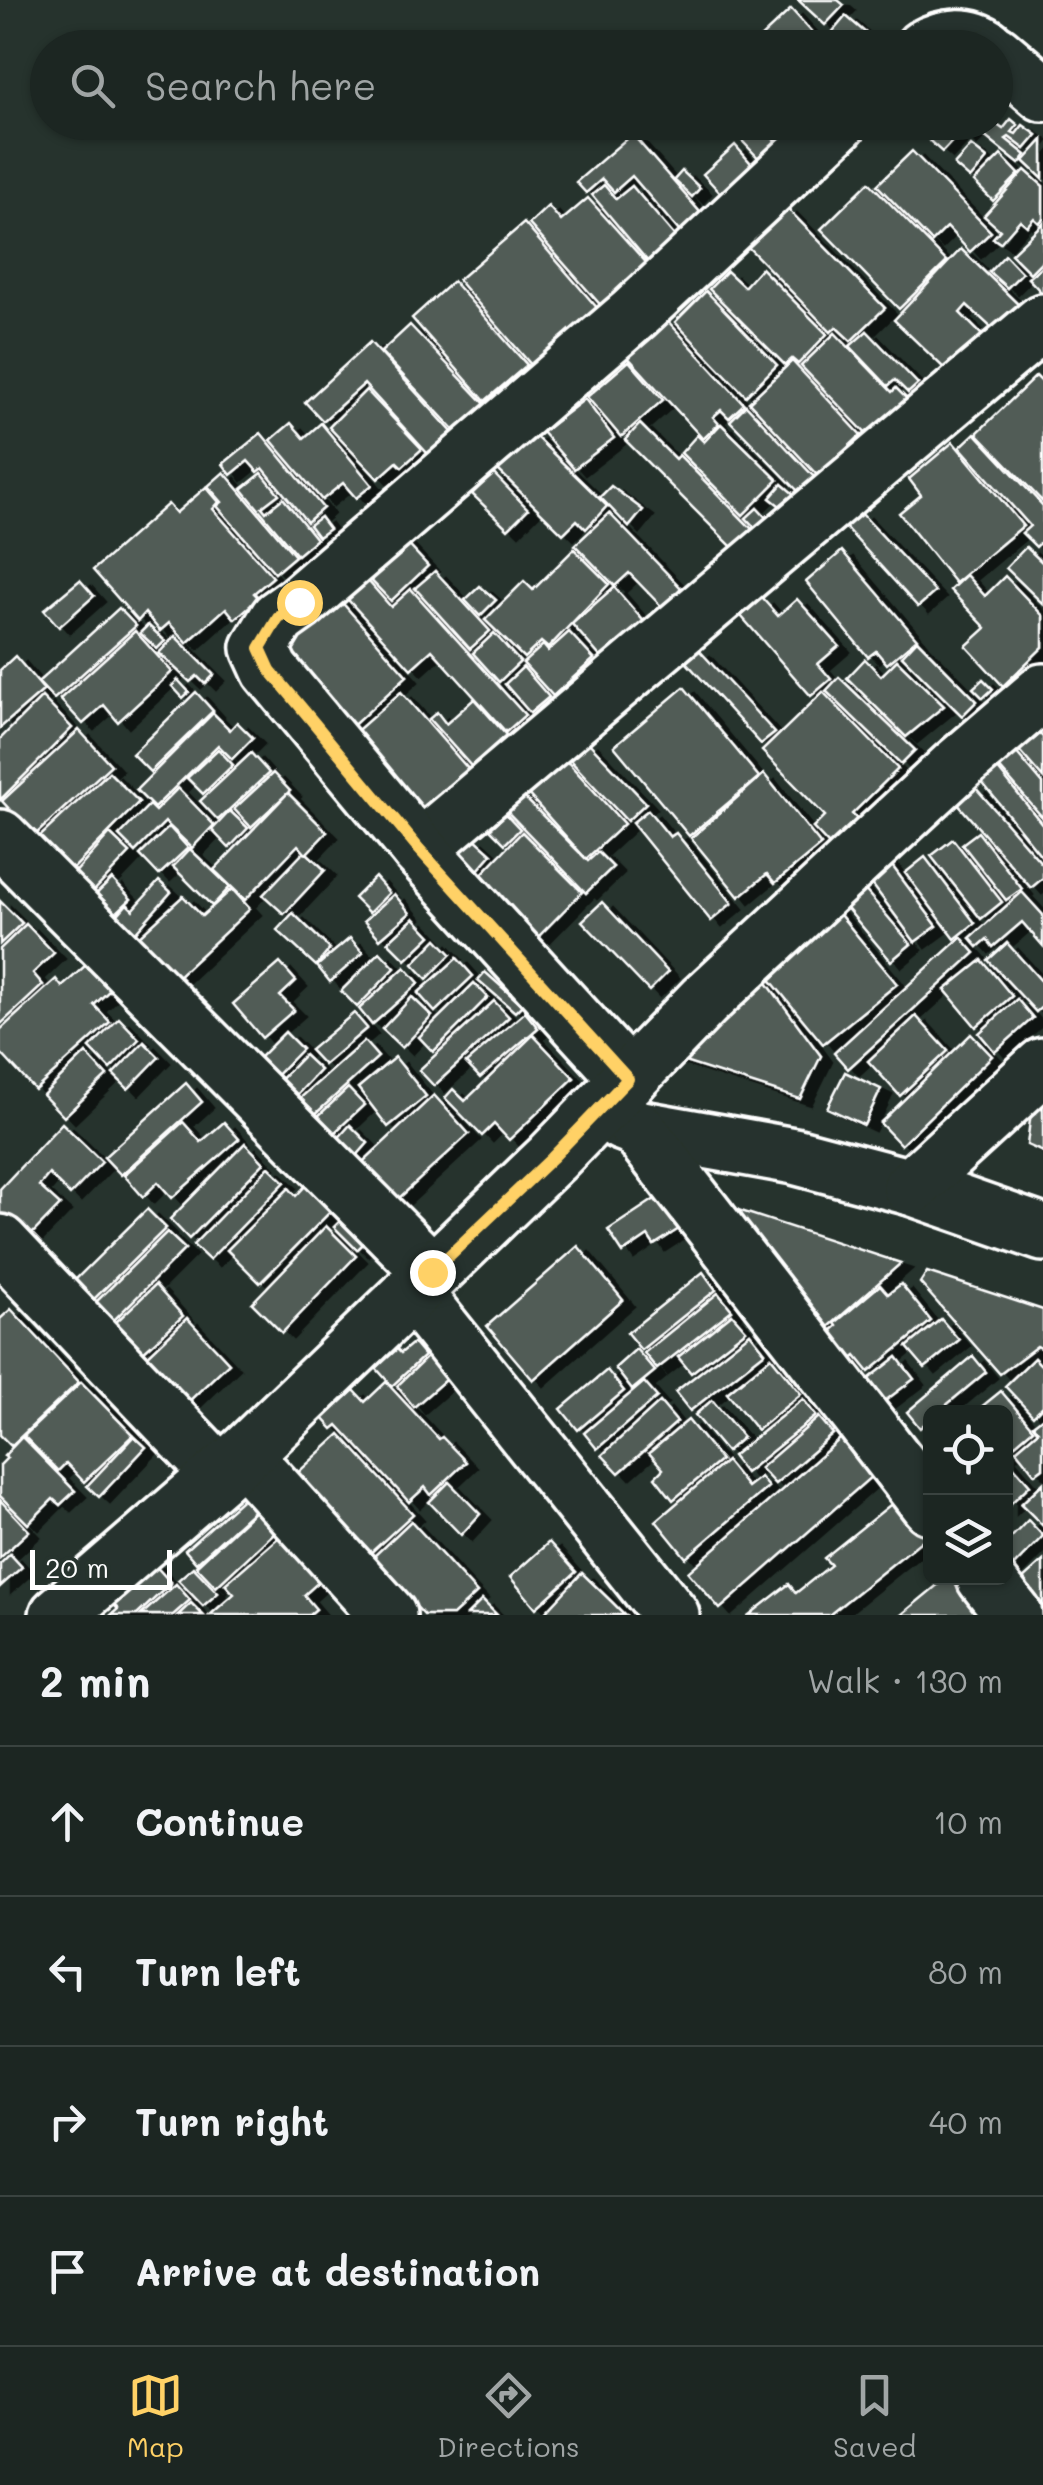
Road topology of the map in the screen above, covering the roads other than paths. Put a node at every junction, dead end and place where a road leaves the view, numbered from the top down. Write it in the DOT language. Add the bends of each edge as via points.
graph roads {
  1 [pos="1013,67"];
  2 [pos="1043,93"];
  3 [pos="821,140"];
  4 [pos="1043,322"];
  5 [pos="1043,692"];
  6 [pos="0,838"];
  7 [pos="419,849"];
  8 [pos="1043,1066"];
  9 [pos="623,1104"];
  10 [pos="911,1187"];
  11 [pos="1043,1233"];
  12 [pos="0,1243"];
  13 [pos="422,1282"];
  14 [pos="231,1464"];
  15 [pos="923,1497"];
  16 [pos="991,1585"];
  17 [pos="58,1615"];
  18 [pos="388,1615"];
  19 [pos="672,1615"];
  20 [pos="1014,1615"];
  1 -- 2 [label="street"];
  3 -- 7 [label="street" via="634,314 278,618 260,648 270,670"];
  4 -- 7 [label="street"];
  5 -- 9 [label="street" via="704,1001"];
  6 -- 13 [label="street"];
  7 -- 9 [label="street"];
  8 -- 10 [label="street"];
  9 -- 10 [label="street"];
  9 -- 13 [label="street"];
  9 -- 15 [label="street"];
  10 -- 11 [label="street"];
  12 -- 14 [label="street"];
  13 -- 14 [label="street"];
  13 -- 19 [label="street"];
  14 -- 17 [label="street"];
  14 -- 18 [label="street"];
  16 -- 20 [label="street"];
}
